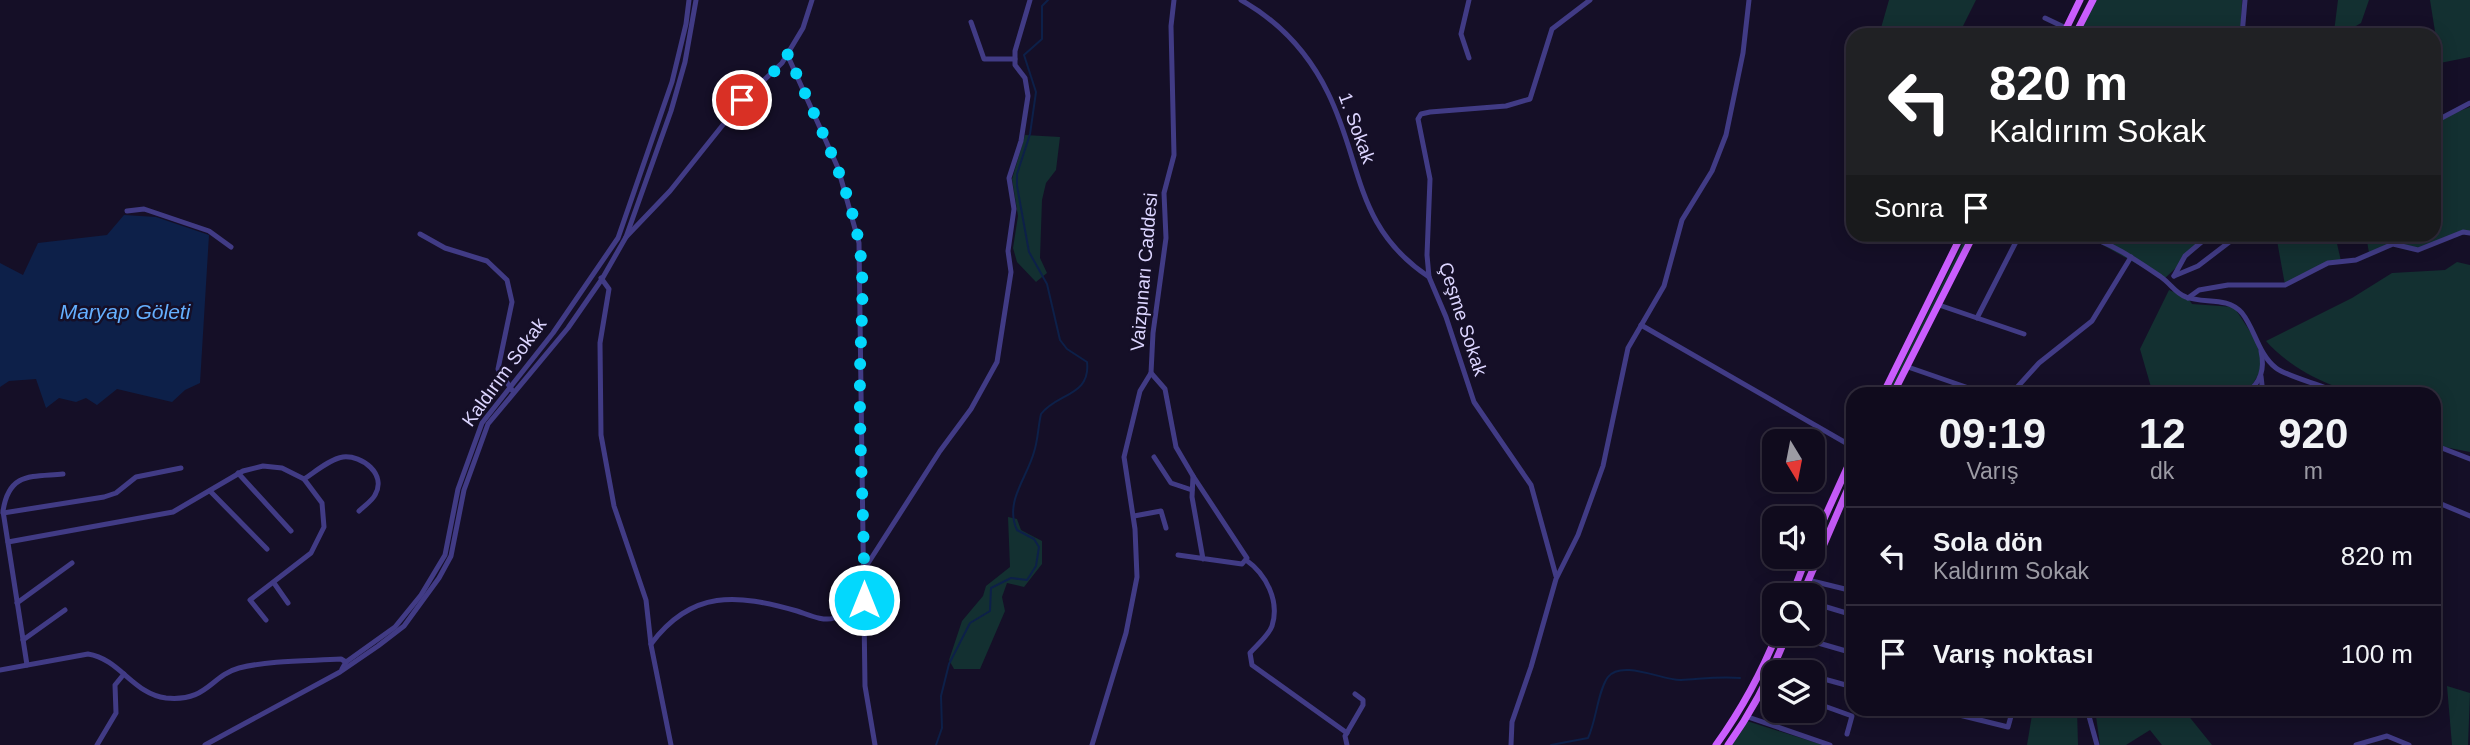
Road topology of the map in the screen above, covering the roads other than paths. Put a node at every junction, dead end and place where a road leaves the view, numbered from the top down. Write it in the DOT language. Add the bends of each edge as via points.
graph roads {
  1 [pos="689,0"];
  2 [pos="696,0"];
  3 [pos="812,0"];
  4 [pos="1030,0"];
  5 [pos="1174,0"];
  6 [pos="1241,0"];
  7 [pos="1469,0"];
  8 [pos="1590,0"];
  9 [pos="1749,0"];
  10 [pos="2080,0"];
  11 [pos="2093,0"];
  12 [pos="2245,0"];
  13 [pos="2045,18"];
  14 [pos="971,22"];
  15 [pos="2060,28"];
  16 [pos="2066,28"];
  17 [pos="2079,28"];
  18 [pos="2243,28"];
  19 [pos="788,54"];
  20 [pos="1469,58"];
  21 [pos="1015,59"];
  22 [pos="2470,103"];
  23 [pos="2441,118"];
  24 [pos="127,211"];
  25 [pos="2470,233"];
  26 [pos="420,234"];
  27 [pos="625,237"];
  28 [pos="618,239"];
  29 [pos="2441,241"];
  30 [pos="1958,242"];
  31 [pos="1971,242"];
  32 [pos="2016,242"];
  33 [pos="2105,242"];
  34 [pos="2202,242"];
  35 [pos="2229,242"];
  36 [pos="2438,242"];
  37 [pos="2393,244"];
  38 [pos="231,247"];
  39 [pos="2131,257"];
  40 [pos="597,273"];
  41 [pos="2174,276"];
  42 [pos="1429,277"];
  43 [pos="602,279"];
  44 [pos="2168,282"];
  45 [pos="2188,298"];
  46 [pos="1939,305"];
  47 [pos="1977,318"];
  48 [pos="1641,325"];
  49 [pos="2024,334"];
  50 [pos="2260,348"];
  51 [pos="1908,367"];
  52 [pos="1152,373"];
  53 [pos="2261,376"];
  54 [pos="1886,387"];
  55 [pos="1897,387"];
  56 [pos="1966,387"];
  57 [pos="2017,387"];
  58 [pos="2252,387"];
  59 [pos="2262,387"];
  60 [pos="2328,387"];
  61 [pos="512,391"];
  62 [pos="1846,443"];
  63 [pos="2441,448"];
  64 [pos="1154,457"];
  65 [pos="2470,459"];
  66 [pos="181,468"];
  67 [pos="1846,471"];
  68 [pos="238,473"];
  69 [pos="63,474"];
  70 [pos="1193,476"];
  71 [pos="304,479"];
  72 [pos="1192,490"];
  73 [pos="210,491"];
  74 [pos="1846,493"];
  75 [pos="2441,504"];
  76 [pos="359,511"];
  77 [pos="3,513"];
  78 [pos="1134,516"];
  79 [pos="2470,516"];
  80 [pos="1825,517"];
  81 [pos="1166,528"];
  82 [pos="291,531"];
  83 [pos="8,542"];
  84 [pos="267,549"];
  85 [pos="1178,555"];
  86 [pos="1203,559"];
  87 [pos="1246,561"];
  88 [pos="72,563"];
  89 [pos="865,572"];
  90 [pos="1556,579"];
  91 [pos="1808,580"];
  92 [pos="274,583"];
  93 [pos="1807,583"];
  94 [pos="1846,589"];
  95 [pos="17,603"];
  96 [pos="288,603"];
  97 [pos="1825,607"];
  98 [pos="65,610"];
  99 [pos="1846,613"];
  100 [pos="266,620"];
  101 [pos="23,640"];
  102 [pos="651,645"];
  103 [pos="1772,646"];
  104 [pos="1825,646"];
  105 [pos="1846,652"];
  106 [pos="348,663"];
  107 [pos="27,666"];
  108 [pos="0,670"];
  109 [pos="124,674"];
  110 [pos="1825,679"];
  111 [pos="1846,685"];
  112 [pos="1762,690"];
  113 [pos="1355,694"];
  114 [pos="1825,706"];
  115 [pos="1846,714"];
  116 [pos="1852,716"];
  117 [pos="1963,716"];
  118 [pos="2011,716"];
  119 [pos="2089,716"];
  120 [pos="1748,717"];
  121 [pos="1347,733"];
  122 [pos="1847,734"];
  123 [pos="97,745"];
  124 [pos="205,745"];
  125 [pos="671,745"];
  126 [pos="875,745"];
  127 [pos="1092,745"];
  128 [pos="1347,745"];
  129 [pos="1511,745"];
  130 [pos="1716,745"];
  131 [pos="1728,745"];
  132 [pos="1830,745"];
  133 [pos="2098,745"];
  134 [pos="2356,745"];
  135 [pos="2409,745"];
  1 -- 28 [label="street" via="672,82"];
  2 -- 27 [label="street" via="671,111"];
  3 -- 19 [label="street, Kaldırım Sokak"];
  4 -- 21 [label="street"];
  5 -- 52 [label="street, Vaizpınarı Caddesi" via="1174,155 1164,193 1166,238"];
  6 -- 42 [label="street, 1. Sokak" via="1280,27 1303,51 1331,100 1377,225 1394,250"];
  7 -- 20 [label="street" via="1461,34"];
  8 -- 42 [label="street, Çeşme Sokak" via="1552,29 1530,99 1419,116 1430,173"];
  9 -- 48 [label="street" via="1726,135 1712,171 1682,220 1669,274"];
  10 -- 16 [label="main road"];
  11 -- 17 [label="main road"];
  12 -- 18 [label="street"];
  13 -- 15 [label="street"];
  14 -- 21 [label="street" via="984,59"];
  19 -- 27 [label="street, Kaldırım Sokak" via="730,113 670,191"];
  19 -- 89 [label="street" via="838,168 859,243"];
  21 -- 89 [label="street" via="1028,96 1009,178 1014,209 1008,251 1010,278 997,362"];
  22 -- 23 [label="street"];
  24 -- 38 [label="street" via="144,209 209,231"];
  25 -- 29 [label="street"];
  26 -- 61 [label="street" via="445,248 487,261 506,280 512,302 498,369"];
  27 -- 28 [label="street, Kaldırım Sokak"];
  27 -- 43 [label="street, Kaldırım Sokak"];
  28 -- 40 [label="street, Kaldırım Sokak"];
  30 -- 54 [label="main road"];
  31 -- 46 [label="main road"];
  32 -- 47 [label="street"];
  33 -- 39 [label="street"];
  34 -- 41 [label="street" via="2185,256"];
  35 -- 41 [label="street" via="2198,266"];
  36 -- 37 [label="street" via="2418,250"];
  37 -- 45 [label="street" via="2356,260 2328,263 2285,285 2228,285 2199,290"];
  39 -- 44 [label="street"];
  39 -- 57 [label="street" via="2092,321 2039,363"];
  40 -- 43 [label="street"];
  40 -- 61 [label="street, Kaldırım Sokak"];
  41 -- 44 [label="street"];
  42 -- 90 [label="street, Çeşme Sokak" via="1474,402 1531,485"];
  43 -- 61 [label="street, Kaldırım Sokak" via="562,335"];
  43 -- 102 [label="street" via="609,289 600,343 601,435 614,506 646,600"];
  44 -- 45 [label="street"];
  45 -- 50 [label="street" via="2234,307 2243,314"];
  46 -- 47 [label="street"];
  46 -- 51 [label="main road"];
  47 -- 49 [label="street"];
  48 -- 62 [label="street"];
  48 -- 90 [label="street" via="1625,358 1604,466"];
  50 -- 53 [label="street"];
  50 -- 60 [label="street" via="2278,370"];
  51 -- 55 [label="main road"];
  51 -- 56 [label="street"];
  52 -- 70 [label="street" via="1167,393 1176,447"];
  52 -- 78 [label="street, Vaizpınarı Caddesi" via="1140,391 1126,441 1125,481"];
  53 -- 58 [label="street"];
  53 -- 59 [label="street"];
  61 -- 106 [label="street, Kaldırım Sokak" via="480,438 446,567 404,626"];
  63 -- 65 [label="street"];
  64 -- 72 [label="street" via="1171,483"];
  66 -- 77 [label="street" via="136,477 104,497"];
  67 -- 80 [label="main road"];
  68 -- 71 [label="street" via="269,466"];
  68 -- 73 [label="street"];
  68 -- 82 [label="street"];
  69 -- 77 [label="street" via="17,481 5,498"];
  70 -- 72 [label="street"];
  70 -- 87 [label="street"];
  71 -- 76 [label="street" via="339,458 363,461 377,476 378,485 375,496"];
  71 -- 92 [label="street" via="324,506 324,527 311,553"];
  72 -- 86 [label="street"];
  73 -- 83 [label="street" via="173,512"];
  73 -- 84 [label="street"];
  74 -- 91 [label="main road"];
  75 -- 79 [label="street"];
  77 -- 83 [label="street"];
  78 -- 81 [label="street" via="1161,512"];
  78 -- 127 [label="street, Vaizpınarı Caddesi" via="1137,577 1126,633"];
  83 -- 95 [label="street"];
  85 -- 86 [label="street"];
  86 -- 87 [label="street"];
  87 -- 121 [label="street" via="1260,570 1274,602 1271,627 1250,653 1252,665"];
  88 -- 95 [label="street"];
  89 -- 102 [label="street" via="841,614 834,618 747,598 708,602 673,618"];
  89 -- 126 [label="street" via="865,693"];
  90 -- 129 [label="street" via="1512,722"];
  91 -- 93 [label="main road"];
  91 -- 94 [label="street"];
  92 -- 96 [label="street"];
  92 -- 100 [label="street" via="250,600"];
  95 -- 101 [label="street"];
  97 -- 99 [label="street"];
  98 -- 101 [label="street"];
  101 -- 107 [label="street"];
  102 -- 125 [label="street"];
  103 -- 130 [label="main road" via="1737,716"];
  104 -- 105 [label="street"];
  106 -- 109 [label="street" via="341,659 239,668 194,696 178,698 147,693"];
  106 -- 124 [label="street, Kaldırım Sokak" via="340,672"];
  107 -- 108 [label="street"];
  107 -- 109 [label="street" via="88,654 108,660"];
  109 -- 123 [label="street" via="114,685 116,713"];
  110 -- 111 [label="street"];
  112 -- 120 [label="main road"];
  113 -- 121 [label="street" via="1363,705"];
  114 -- 115 [label="street"];
  116 -- 122 [label="street"];
  117 -- 118 [label="street" via="2008,727"];
  119 -- 133 [label="street"];
  120 -- 131 [label="main road"];
  120 -- 132 [label="street"];
  121 -- 128 [label="street"];
  134 -- 135 [label="street" via="2387,736"];
}
